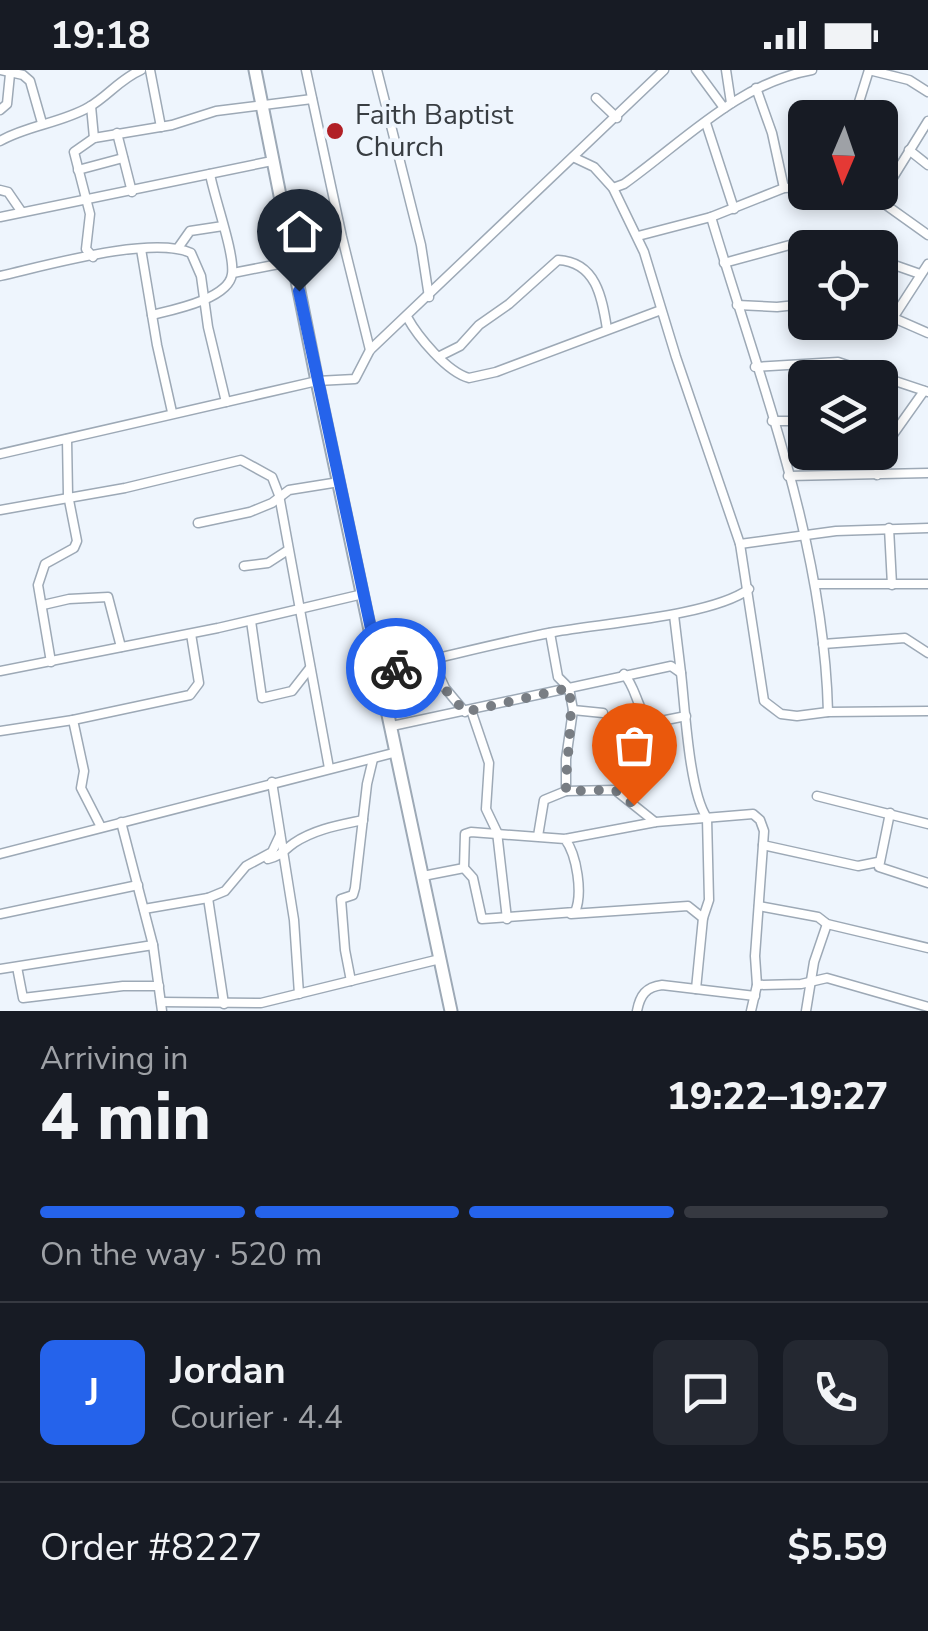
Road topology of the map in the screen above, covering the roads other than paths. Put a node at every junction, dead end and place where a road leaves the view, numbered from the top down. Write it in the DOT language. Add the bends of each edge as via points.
graph roads {
  1 [pos="141,70"];
  2 [pos="150,70"];
  3 [pos="254,70"];
  4 [pos="306,70"];
  5 [pos="378,70"];
  6 [pos="664,70"];
  7 [pos="696,70"];
  8 [pos="726,70"];
  9 [pos="812,70"];
  10 [pos="869,70"];
  11 [pos="5,72"];
  12 [pos="756,88"];
  13 [pos="928,92"];
  14 [pos="596,98"];
  15 [pos="312,99"];
  16 [pos="860,100"];
  17 [pos="262,103"];
  18 [pos="92,106"];
  19 [pos="728,106"];
  20 [pos="0,110"];
  21 [pos="617,118"];
  22 [pos="928,122"];
  23 [pos="42,123"];
  24 [pos="706,123"];
  25 [pos="161,127"];
  26 [pos="118,133"];
  27 [pos="94,138"];
  28 [pos="0,141"];
  29 [pos="909,150"];
  30 [pos="123,158"];
  31 [pos="576,158"];
  32 [pos="272,162"];
  33 [pos="928,165"];
  34 [pos="898,168"];
  35 [pos="78,170"];
  36 [pos="210,174"];
  37 [pos="613,188"];
  38 [pos="784,188"];
  39 [pos="788,188"];
  40 [pos="0,190"];
  41 [pos="132,192"];
  42 [pos="88,198"];
  43 [pos="734,209"];
  44 [pos="893,210"];
  45 [pos="21,211"];
  46 [pos="0,217"];
  47 [pos="711,218"];
  48 [pos="222,226"];
  49 [pos="928,235"];
  50 [pos="638,236"];
  51 [pos="788,245"];
  52 [pos="178,248"];
  53 [pos="86,249"];
  54 [pos="141,249"];
  55 [pos="93,257"];
  56 [pos="78,259"];
  57 [pos="294,261"];
  58 [pos="724,263"];
  59 [pos="928,264"];
  60 [pos="898,266"];
  61 [pos="233,273"];
  62 [pos="920,274"];
  63 [pos="0,276"];
  64 [pos="429,297"];
  65 [pos="206,298"];
  66 [pos="738,305"];
  67 [pos="788,305"];
  68 [pos="661,310"];
  69 [pos="898,311"];
  70 [pos="152,314"];
  71 [pos="407,317"];
  72 [pos="898,320"];
  73 [pos="608,329"];
  74 [pos="390,330"];
  75 [pos="928,333"];
  76 [pos="416,334"];
  77 [pos="370,350"];
  78 [pos="440,356"];
  79 [pos="755,367"];
  80 [pos="317,381"];
  81 [pos="926,392"];
  82 [pos="226,402"];
  83 [pos="172,412"];
  84 [pos="772,421"];
  85 [pos="788,421"];
  86 [pos="898,428"];
  87 [pos="67,439"];
  88 [pos="0,454"];
  89 [pos="879,470"];
  90 [pos="928,473"];
  91 [pos="877,475"];
  92 [pos="788,476"];
  93 [pos="339,482"];
  94 [pos="279,495"];
  95 [pos="68,496"];
  96 [pos="0,510"];
  97 [pos="198,524"];
  98 [pos="889,528"];
  99 [pos="928,528"];
  100 [pos="804,534"];
  101 [pos="740,544"];
  102 [pos="288,550"];
  103 [pos="244,566"];
  104 [pos="816,584"];
  105 [pos="928,584"];
  106 [pos="892,585"];
  107 [pos="749,589"];
  108 [pos="364,594"];
  109 [pos="735,599"];
  110 [pos="43,605"];
  111 [pos="299,607"];
  112 [pos="752,607"];
  113 [pos="674,614"];
  114 [pos="251,621"];
  115 [pos="550,633"];
  116 [pos="191,634"];
  117 [pos="823,644"];
  118 [pos="121,647"];
  119 [pos="928,653"];
  120 [pos="432,660"];
  121 [pos="50,662"];
  122 [pos="310,668"];
  123 [pos="0,671"];
  124 [pos="380,671"];
  125 [pos="682,673"];
  126 [pos="624,674"];
  127 [pos="569,688"];
  128 [pos="573,710"];
  129 [pos="468,711"];
  130 [pos="928,711"];
  131 [pos="828,712"];
  132 [pos="603,713"];
  133 [pos="686,716"];
  134 [pos="74,720"];
  135 [pos="392,726"];
  136 [pos="0,731"];
  137 [pos="397,752"];
  138 [pos="373,759"];
  139 [pos="329,768"];
  140 [pos="272,782"];
  141 [pos="566,791"];
  142 [pos="817,796"];
  143 [pos="890,814"];
  144 [pos="707,818"];
  145 [pos="363,820"];
  146 [pos="121,822"];
  147 [pos="656,822"];
  148 [pos="928,824"];
  149 [pos="101,828"];
  150 [pos="280,832"];
  151 [pos="496,832"];
  152 [pos="538,836"];
  153 [pos="565,840"];
  154 [pos="763,846"];
  155 [pos="0,854"];
  156 [pos="284,854"];
  157 [pos="261,858"];
  158 [pos="878,862"];
  159 [pos="464,868"];
  160 [pos="423,876"];
  161 [pos="928,883"];
  162 [pos="138,885"];
  163 [pos="208,898"];
  164 [pos="760,906"];
  165 [pos="144,909"];
  166 [pos="0,914"];
  167 [pos="569,914"];
  168 [pos="703,918"];
  169 [pos="507,919"];
  170 [pos="827,924"];
  171 [pos="153,945"];
  172 [pos="928,948"];
  173 [pos="440,959"];
  174 [pos="18,967"];
  175 [pos="0,969"];
  176 [pos="351,981"];
  177 [pos="810,982"];
  178 [pos="758,985"];
  179 [pos="158,986"];
  180 [pos="696,989"];
  181 [pos="299,994"];
  182 [pos="754,996"];
  183 [pos="224,1004"];
  184 [pos="162,1006"];
  185 [pos="928,1007"];
  186 [pos="451,1011"];
  187 [pos="637,1011"];
  188 [pos="751,1011"];
  189 [pos="806,1011"];
  1 -- 18 [label="street"];
  2 -- 25 [label="street"];
  3 -- 17 [label="main road"];
  4 -- 15 [label="street"];
  5 -- 64 [label="street"];
  6 -- 21 [label="street"];
  7 -- 19 [label="street"];
  8 -- 19 [label="street"];
  9 -- 12 [label="street"];
  10 -- 13 [label="street"];
  10 -- 16 [label="street"];
  11 -- 20 [label="street" via="7,104"];
  11 -- 23 [label="street" via="30,81"];
  12 -- 19 [label="street"];
  12 -- 38 [label="street"];
  14 -- 21 [label="street"];
  15 -- 17 [label="street"];
  15 -- 77 [label="street"];
  17 -- 25 [label="street"];
  17 -- 32 [label="main road"];
  18 -- 23 [label="street"];
  18 -- 27 [label="street"];
  19 -- 24 [label="street"];
  21 -- 31 [label="street"];
  22 -- 29 [label="street"];
  23 -- 28 [label="street"];
  24 -- 37 [label="street"];
  24 -- 43 [label="street"];
  25 -- 26 [label="street"];
  26 -- 27 [label="street"];
  26 -- 30 [label="street"];
  27 -- 35 [label="street" via="74,152"];
  29 -- 33 [label="street"];
  29 -- 34 [label="street"];
  30 -- 35 [label="street"];
  30 -- 41 [label="street"];
  31 -- 37 [label="street"];
  31 -- 64 [label="street"];
  32 -- 36 [label="street"];
  32 -- 57 [label="main road"];
  35 -- 42 [label="street"];
  36 -- 41 [label="street"];
  36 -- 48 [label="street"];
  37 -- 50 [label="street"];
  38 -- 39 [label="street"];
  38 -- 43 [label="street"];
  40 -- 45 [label="street"];
  41 -- 42 [label="street"];
  42 -- 45 [label="street"];
  42 -- 53 [label="street"];
  43 -- 47 [label="street"];
  44 -- 49 [label="street"];
  45 -- 46 [label="street"];
  47 -- 50 [label="street"];
  47 -- 58 [label="street"];
  48 -- 52 [label="street" via="190,231"];
  48 -- 61 [label="street"];
  50 -- 68 [label="street"];
  51 -- 58 [label="street"];
  52 -- 54 [label="street"];
  52 -- 65 [label="street" via="197,262"];
  53 -- 55 [label="street"];
  53 -- 56 [label="street"];
  54 -- 55 [label="street"];
  54 -- 70 [label="street"];
  55 -- 56 [label="street"];
  56 -- 63 [label="street"];
  57 -- 61 [label="street"];
  57 -- 80 [label="main road"];
  58 -- 66 [label="street"];
  59 -- 62 [label="street"];
  60 -- 62 [label="street"];
  61 -- 65 [label="street"];
  62 -- 69 [label="street"];
  64 -- 71 [label="street"];
  65 -- 70 [label="street"];
  65 -- 82 [label="street"];
  66 -- 67 [label="street"];
  66 -- 79 [label="street"];
  68 -- 73 [label="street"];
  68 -- 101 [label="street"];
  70 -- 83 [label="street"];
  71 -- 74 [label="street"];
  71 -- 76 [label="street"];
  72 -- 75 [label="street"];
  73 -- 78 [label="street" via="479,378 461,376"];
  73 -- 78 [label="street" via="592,278 574,261 558,260"];
  74 -- 76 [label="street"];
  74 -- 77 [label="street"];
  76 -- 78 [label="street"];
  77 -- 80 [label="street" via="355,379"];
  79 -- 81 [label="street" via="838,362"];
  79 -- 84 [label="street"];
  80 -- 82 [label="street"];
  80 -- 93 [label="main road"];
  81 -- 86 [label="street"];
  82 -- 83 [label="street"];
  83 -- 87 [label="street"];
  84 -- 85 [label="street"];
  84 -- 92 [label="street"];
  87 -- 88 [label="street"];
  87 -- 95 [label="street"];
  89 -- 91 [label="street"];
  90 -- 91 [label="street"];
  91 -- 92 [label="street"];
  92 -- 100 [label="street"];
  93 -- 94 [label="street"];
  93 -- 108 [label="main road"];
  94 -- 95 [label="street" via="272,477 241,460"];
  94 -- 97 [label="street" via="250,512"];
  94 -- 102 [label="street"];
  95 -- 96 [label="street"];
  95 -- 110 [label="street" via="77,541 45,564 38,585"];
  98 -- 99 [label="street"];
  98 -- 100 [label="street"];
  98 -- 106 [label="street"];
  100 -- 101 [label="street"];
  100 -- 104 [label="street"];
  101 -- 107 [label="street"];
  102 -- 103 [label="street" via="268,563"];
  102 -- 111 [label="street"];
  104 -- 106 [label="street"];
  104 -- 117 [label="street"];
  105 -- 106 [label="street"];
  107 -- 109 [label="street"];
  107 -- 112 [label="street"];
  108 -- 111 [label="street"];
  108 -- 124 [label="main road"];
  109 -- 112 [label="street"];
  109 -- 113 [label="street"];
  110 -- 118 [label="street" via="108,597"];
  110 -- 121 [label="street"];
  111 -- 114 [label="street"];
  111 -- 122 [label="street"];
  112 -- 131 [label="street" via="764,701 781,714"];
  113 -- 115 [label="street"];
  113 -- 125 [label="street"];
  114 -- 116 [label="street"];
  114 -- 122 [label="street" via="262,698 292,691"];
  115 -- 120 [label="street"];
  115 -- 127 [label="street" via="558,677"];
  116 -- 118 [label="street"];
  116 -- 134 [label="street" via="198,683 190,694"];
  117 -- 119 [label="street" via="904,638"];
  117 -- 131 [label="street"];
  118 -- 121 [label="street"];
  120 -- 124 [label="street"];
  120 -- 129 [label="street" via="444,688"];
  121 -- 123 [label="street"];
  122 -- 139 [label="street"];
  124 -- 135 [label="main road"];
  125 -- 126 [label="street" via="671,666"];
  125 -- 133 [label="street"];
  126 -- 127 [label="street"];
  126 -- 133 [label="street" via="651,722"];
  127 -- 128 [label="street"];
  127 -- 129 [label="street"];
  128 -- 132 [label="street"];
  128 -- 141 [label="street"];
  129 -- 135 [label="street"];
  129 -- 151 [label="street" via="489,763 486,809"];
  130 -- 131 [label="street"];
  133 -- 144 [label="street"];
  134 -- 136 [label="street"];
  134 -- 149 [label="street" via="81,788"];
  135 -- 137 [label="main road"];
  137 -- 138 [label="street"];
  137 -- 160 [label="main road"];
  138 -- 139 [label="street"];
  138 -- 145 [label="street"];
  139 -- 140 [label="street"];
  140 -- 146 [label="street"];
  140 -- 150 [label="street"];
  141 -- 147 [label="street" via="615,790"];
  141 -- 152 [label="street" via="544,800"];
  142 -- 143 [label="street"];
  143 -- 148 [label="street"];
  143 -- 158 [label="street"];
  144 -- 147 [label="street"];
  144 -- 154 [label="street" via="753,814"];
  144 -- 168 [label="street" via="709,900"];
  145 -- 156 [label="street" via="324,828"];
  145 -- 176 [label="street" via="355,888 341,902"];
  146 -- 149 [label="street"];
  146 -- 162 [label="street"];
  147 -- 153 [label="street"];
  149 -- 155 [label="street"];
  150 -- 156 [label="street"];
  150 -- 157 [label="street" via="275,849"];
  151 -- 152 [label="street"];
  151 -- 159 [label="street" via="465,834"];
  151 -- 169 [label="street"];
  152 -- 153 [label="street"];
  153 -- 167 [label="street" via="580,885 578,908"];
  154 -- 158 [label="street" via="858,866"];
  154 -- 164 [label="street"];
  156 -- 157 [label="street"];
  156 -- 181 [label="street"];
  157 -- 163 [label="street"];
  158 -- 161 [label="street" via="882,870"];
  159 -- 160 [label="street"];
  159 -- 169 [label="street" via="473,878 482,919"];
  160 -- 173 [label="main road"];
  162 -- 165 [label="street"];
  162 -- 166 [label="street"];
  163 -- 165 [label="street"];
  163 -- 183 [label="street"];
  164 -- 170 [label="street"];
  164 -- 178 [label="street"];
  165 -- 171 [label="street"];
  167 -- 168 [label="street" via="688,906"];
  167 -- 169 [label="street"];
  168 -- 180 [label="street"];
  170 -- 172 [label="street"];
  170 -- 177 [label="street"];
  171 -- 174 [label="street"];
  171 -- 179 [label="street"];
  173 -- 176 [label="street"];
  173 -- 186 [label="main road"];
  174 -- 175 [label="street"];
  174 -- 179 [label="street" via="22,998"];
  176 -- 181 [label="street"];
  177 -- 178 [label="street"];
  177 -- 185 [label="street" via="827,978"];
  177 -- 189 [label="street"];
  178 -- 182 [label="street"];
  179 -- 184 [label="street"];
  180 -- 182 [label="street"];
  180 -- 187 [label="street" via="651,986"];
  181 -- 183 [label="street"];
  182 -- 188 [label="street"];
  183 -- 184 [label="street"];
}
